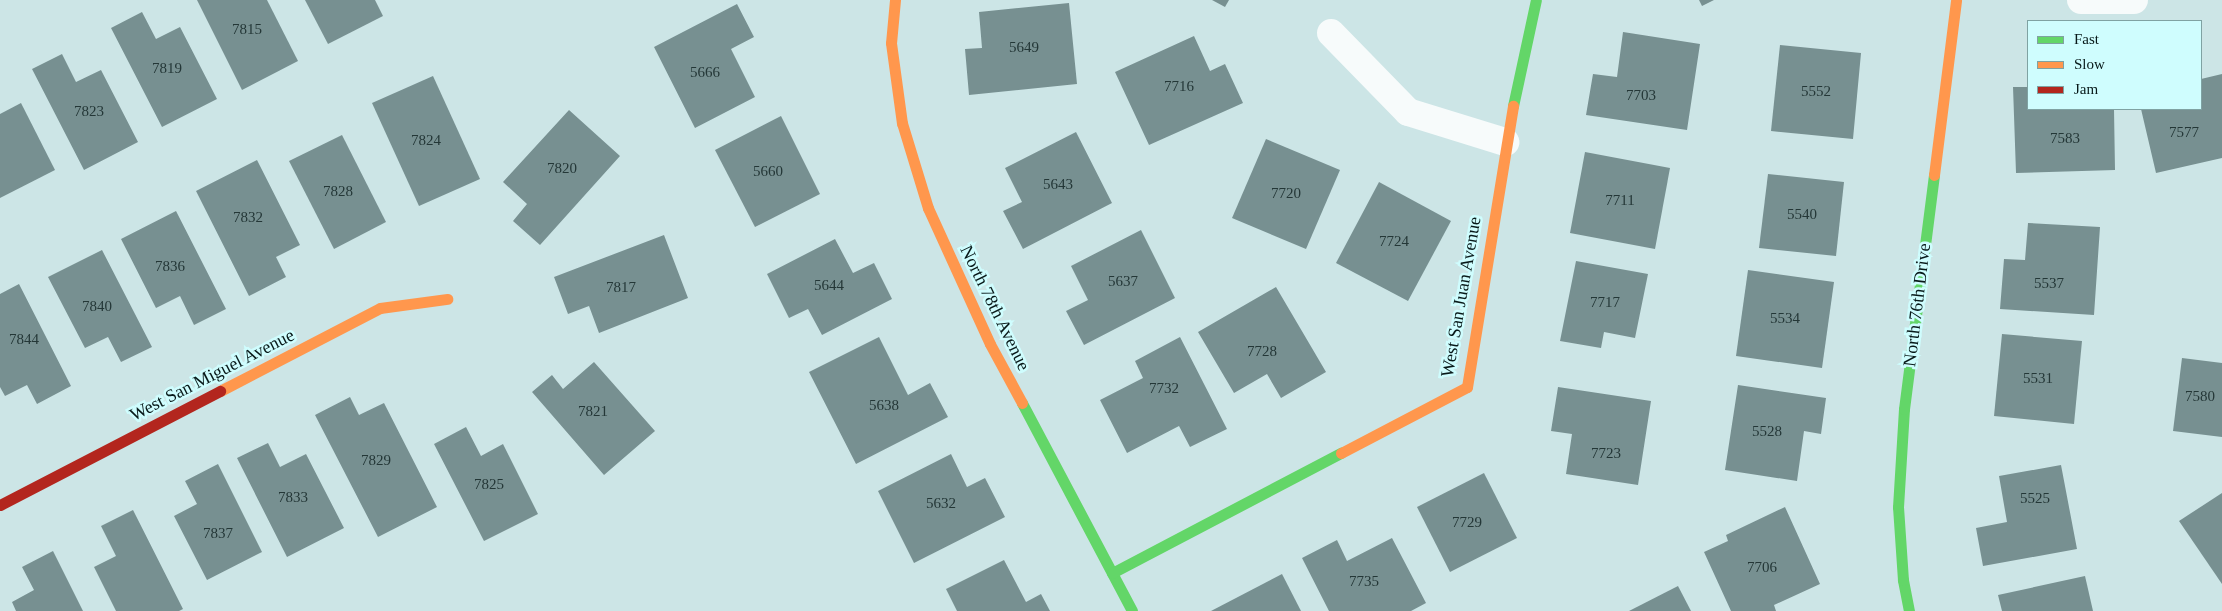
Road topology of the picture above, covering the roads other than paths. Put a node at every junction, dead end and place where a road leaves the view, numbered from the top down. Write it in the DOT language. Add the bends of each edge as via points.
graph roads {
  1 [pos="896,0"];
  2 [pos="1536,0"];
  3 [pos="1956,0"];
  4 [pos="2081,0"];
  5 [pos="2134,0"];
  6 [pos="1331,33"];
  7 [pos="1505,142"];
  8 [pos="447,299"];
  9 [pos="0,505"];
  10 [pos="1112,573"];
  11 [pos="1132,611"];
  12 [pos="1909,611"];
  1 -- 10 [label="street, North 78th Avenue" via="891,43 902,123 928,208 990,344"];
  2 -- 7 [label="street, West San Juan Avenue"];
  3 -- 12 [label="street, North 76th Drive" via="1904,408 1898,508 1903,580"];
  4 -- 5 [label="street"];
  6 -- 7 [label="street" via="1408,112"];
  7 -- 10 [label="street, West San Juan Avenue" via="1467,387"];
  8 -- 9 [label="street, West San Miguel Avenue" via="380,308"];
  10 -- 11 [label="street, North 78th Avenue"];
}
